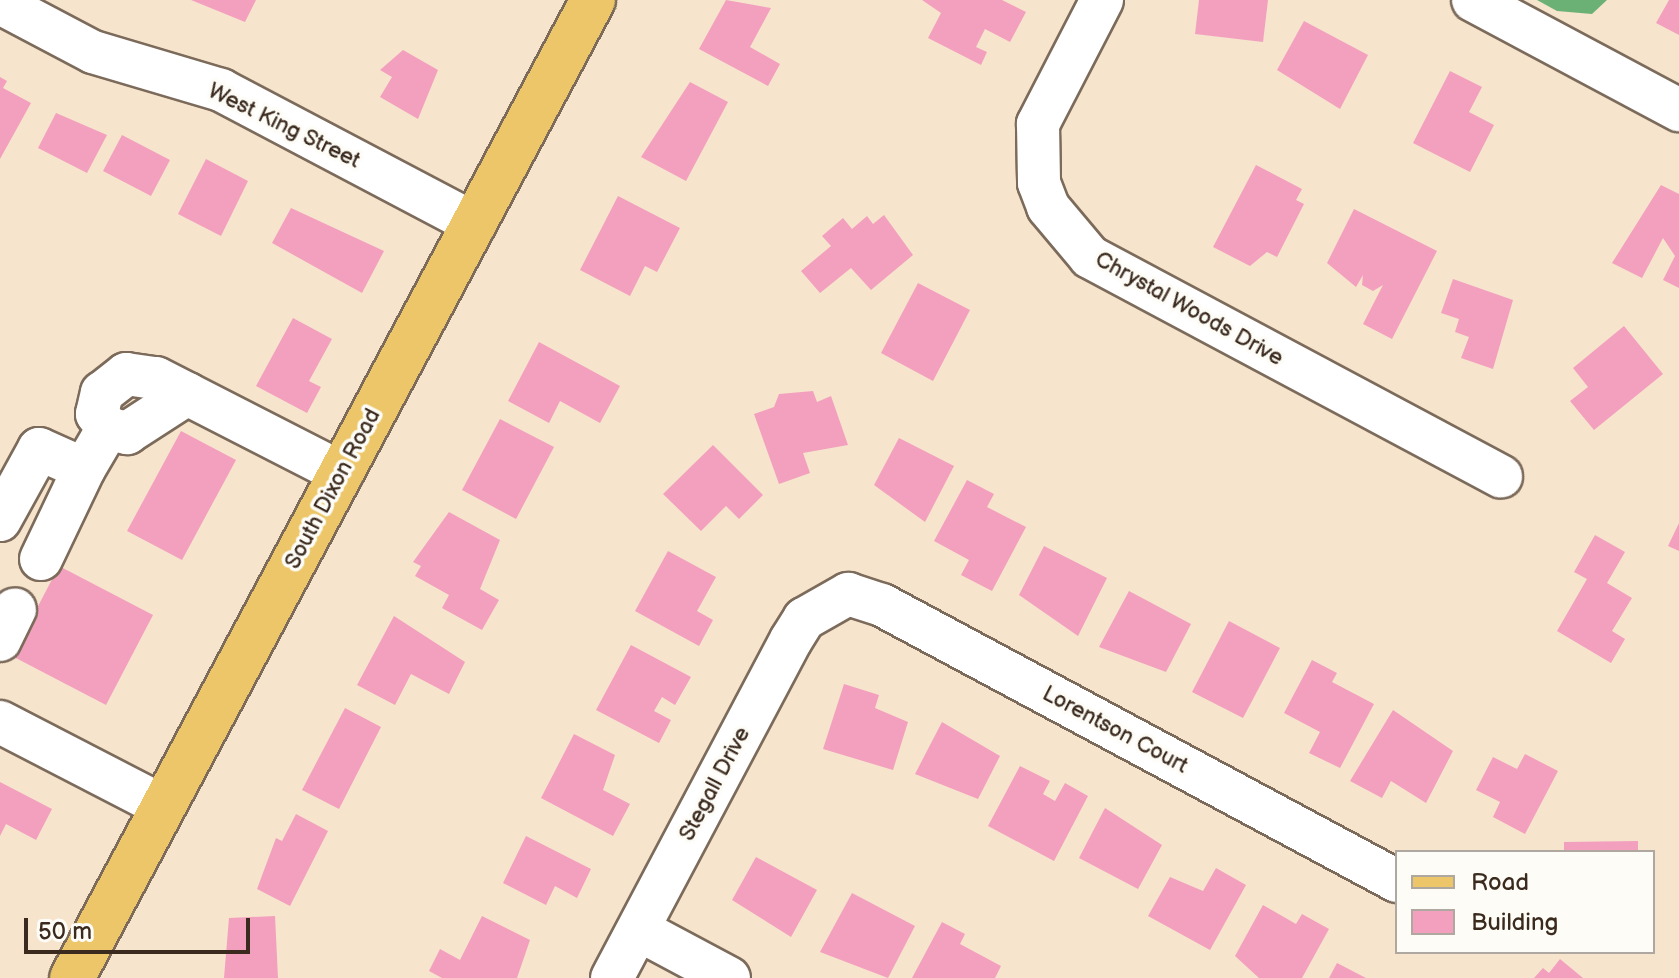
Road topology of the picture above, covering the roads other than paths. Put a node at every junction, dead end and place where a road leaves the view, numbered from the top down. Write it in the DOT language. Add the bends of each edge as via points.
graph roads {
  1 [pos="593,0"];
  2 [pos="1102,0"];
  3 [pos="1473,0"];
  4 [pos="0,3"];
  5 [pos="1679,110"];
  6 [pos="475,224"];
  7 [pos="84,469"];
  8 [pos="342,473"];
  9 [pos="1501,476"];
  10 [pos="0,520"];
  11 [pos="41,559"];
  12 [pos="829,599"];
  13 [pos="0,722"];
  14 [pos="163,806"];
  15 [pos="1395,880"];
  16 [pos="639,930"];
  17 [pos="72,978"];
  18 [pos="612,978"];
  19 [pos="729,978"];
  1 -- 6 [label="main road, South Dixon Road"];
  2 -- 9 [label="street, Chrystal Woods Drive" via="1038,124 1039,183 1048,207 1090,257"];
  3 -- 5 [label="street"];
  4 -- 6 [label="street, West King Street" via="93,52 221,90"];
  6 -- 8 [label="main road, South Dixon Road"];
  7 -- 8 [label="street" via="108,428 97,406 116,378 145,375"];
  7 -- 10 [label="street" via="39,449"];
  7 -- 11 [label="street"];
  8 -- 14 [label="main road, South Dixon Road"];
  12 -- 15 [label="street, Lorentson Court" via="848,594 882,605"];
  12 -- 16 [label="street, Stegall Drive" via="791,640"];
  13 -- 14 [label="street"];
  14 -- 17 [label="main road, South Dixon Road"];
  16 -- 18 [label="street, Stegall Drive"];
  16 -- 19 [label="street"];
}
